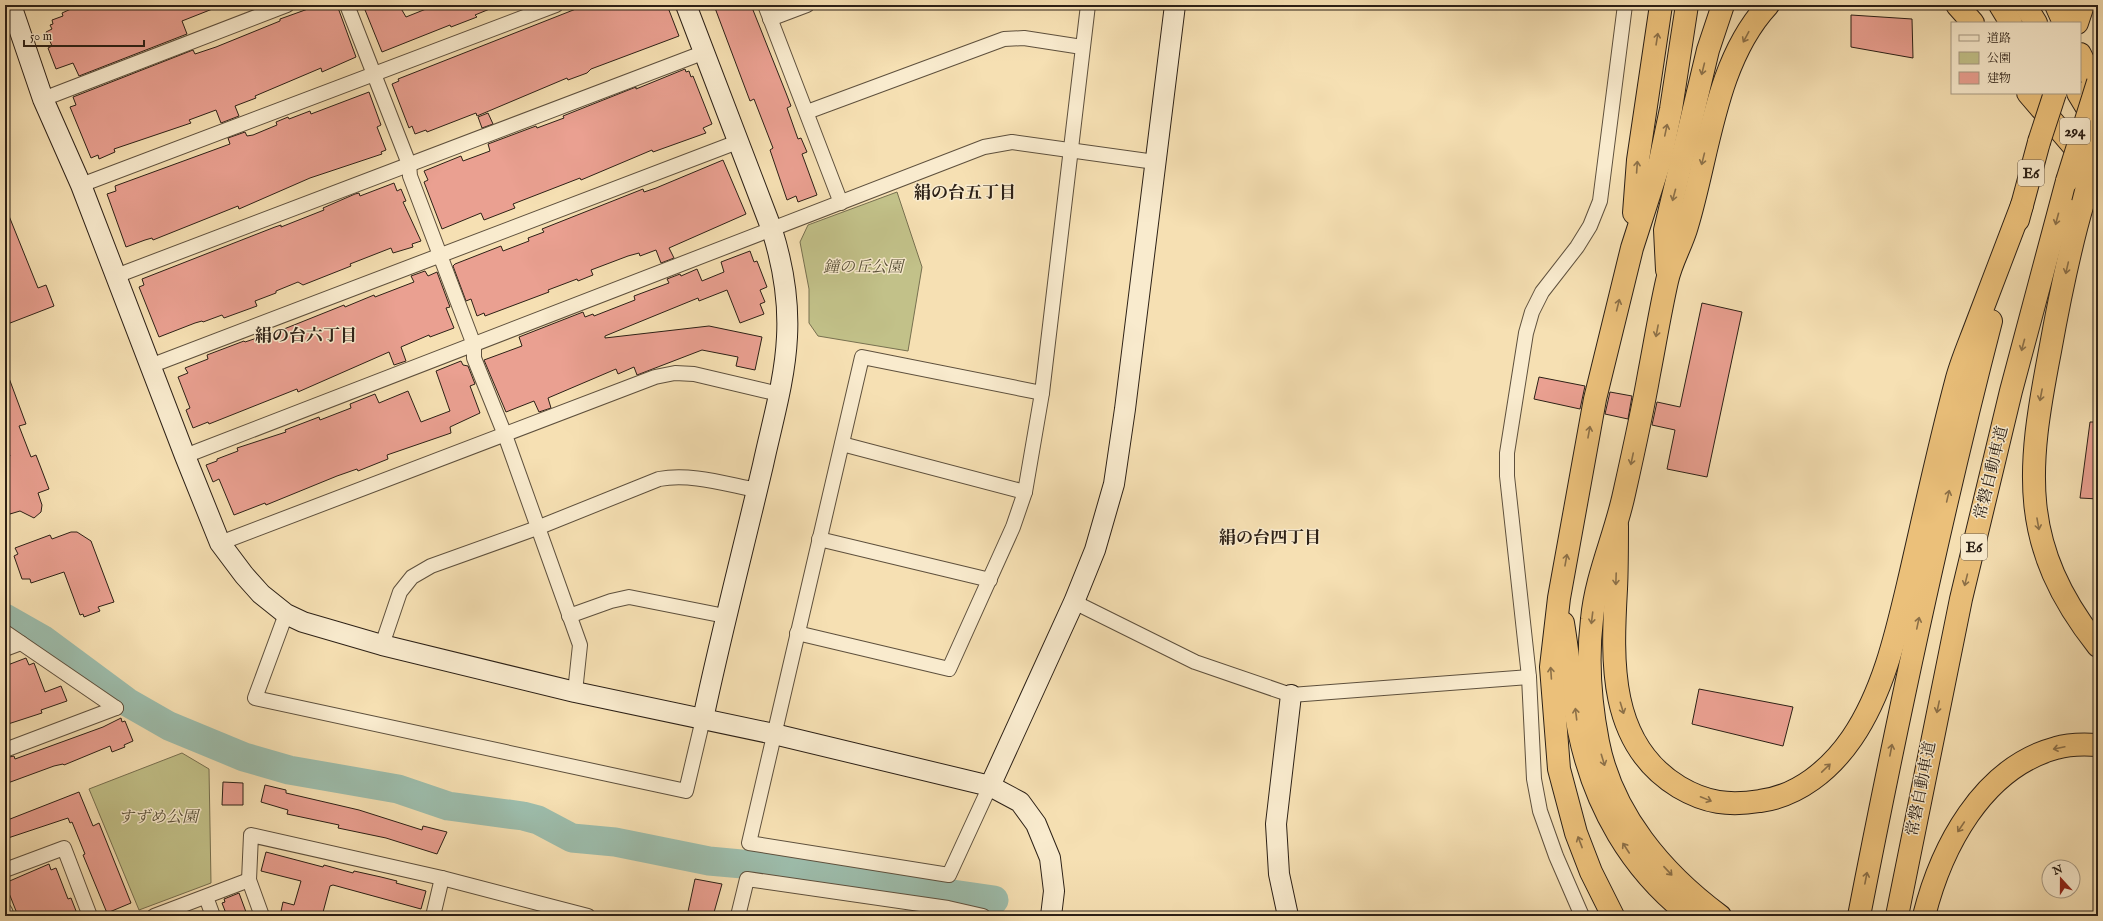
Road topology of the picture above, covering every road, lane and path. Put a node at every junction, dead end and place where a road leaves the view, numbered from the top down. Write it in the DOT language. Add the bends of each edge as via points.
graph roads {
  1 [pos="11,5"];
  2 [pos="287,5"];
  3 [pos="347,5"];
  4 [pos="556,5"];
  5 [pos="686,5"];
  6 [pos="765,5"];
  7 [pos="807,5"];
  8 [pos="1088,5"];
  9 [pos="1175,5"];
  10 [pos="1625,5"];
  11 [pos="1661,5"];
  12 [pos="1688,5"];
  13 [pos="1723,5"];
  14 [pos="1768,5"];
  15 [pos="1956,5"];
  16 [pos="2000,5"];
  17 [pos="2025,5"];
  18 [pos="2056,5"];
  19 [pos="2083,5"];
  20 [pos="770,19"];
  21 [pos="1972,22"];
  22 [pos="2010,22"];
  23 [pos="2035,22"];
  24 [pos="2064,22"];
  25 [pos="2077,22"];
  26 [pos="1082,47"];
  27 [pos="705,52"];
  28 [pos="2081,56"];
  29 [pos="374,73"];
  30 [pos="2098,82"];
  31 [pos="2098,90"];
  32 [pos="2029,94"];
  33 [pos="2054,94"];
  34 [pos="2055,94"];
  35 [pos="2079,94"];
  36 [pos="43,99"];
  37 [pos="807,112"];
  38 [pos="2098,126"];
  39 [pos="740,141"];
  40 [pos="2098,144"];
  41 [pos="1069,151"];
  42 [pos="1155,162"];
  43 [pos="409,164"];
  44 [pos="2098,169"];
  45 [pos="2098,174"];
  46 [pos="81,185"];
  47 [pos="841,203"];
  48 [pos="2022,205"];
  49 [pos="772,230"];
  50 [pos="1632,248"];
  51 [pos="440,254"];
  52 [pos="116,276"];
  53 [pos="1667,279"];
  54 [pos="474,345"];
  55 [pos="150,366"];
  56 [pos="1042,393"];
  57 [pos="779,394"];
  58 [pos="505,435"];
  59 [pos="842,444"];
  60 [pos="185,456"];
  61 [pos="757,490"];
  62 [pos="1025,492"];
  63 [pos="1617,526"];
  64 [pos="537,528"];
  65 [pos="819,539"];
  66 [pos="220,542"];
  67 [pos="990,580"];
  68 [pos="1559,598"];
  69 [pos="1074,602"];
  70 [pos="286,614"];
  71 [pos="569,616"];
  72 [pos="725,616"];
  73 [pos="5,632"];
  74 [pos="797,633"];
  75 [pos="22,643"];
  76 [pos="382,645"];
  77 [pos="2098,646"];
  78 [pos="5,649"];
  79 [pos="1529,676"];
  80 [pos="575,692"];
  81 [pos="1290,695"];
  82 [pos="703,719"];
  83 [pos="774,734"];
  84 [pos="2098,745"];
  85 [pos="5,750"];
  86 [pos="990,786"];
  87 [pos="5,870"];
  88 [pos="442,878"];
  89 [pos="249,880"];
  90 [pos="206,897"];
  91 [pos="5,911"];
  92 [pos="947,912"];
  93 [pos="7,916"];
  94 [pos="90,916"];
  95 [pos="154,916"];
  96 [pos="213,916"];
  97 [pos="262,916"];
  98 [pos="433,916"];
  99 [pos="588,916"];
  100 [pos="738,916"];
  101 [pos="983,916"];
  102 [pos="1051,916"];
  103 [pos="1288,916"];
  104 [pos="1582,916"];
  105 [pos="1613,916"];
  106 [pos="1692,916"];
  107 [pos="1720,916"];
  108 [pos="1859,916"];
  109 [pos="1897,916"];
  110 [pos="1924,916"];
  1 -- 36 [label="street"];
  2 -- 36 [label="street"];
  3 -- 29 [label="street"];
  4 -- 29 [label="street"];
  5 -- 27 [label="street"];
  6 -- 20 [label="street"];
  7 -- 20 [label="street"];
  8 -- 26 [label="street"];
  9 -- 42 [label="street"];
  10 -- 79 [label="street" via="1600,201 1590,226 1542,292 1532,312 1526,333 1507,453 1507,476"];
  50 -- 11 [label="highway, one-way" via="1638,160"];
  50 -- 12 [label="highway, one-way" via="1660,161"];
  13 -- 53 [label="highway, one-way" via="1706,57 1665,230"];
  14 -- 53 [label="highway, one-way" via="1748,32 1720,97 1687,226"];
  15 -- 21 [label="highway"];
  16 -- 22 [label="highway"];
  17 -- 23 [label="highway"];
  18 -- 24 [label="highway"];
  19 -- 25 [label="highway"];
  20 -- 37 [label="street"];
  26 -- 37 [label="street" via="1024,38 1004,39"];
  26 -- 41 [label="street"];
  27 -- 39 [label="street"];
  27 -- 43 [label="street"];
  28 -- 31 [label="highway"];
  29 -- 43 [label="street"];
  29 -- 46 [label="street"];
  30 -- 109 [label="highway, 常磐自動車道 / E6, one-way, bridge" via="2067,181 2011,391 1961,599"];
  32 -- 45 [label="highway"];
  33 -- 48 [label="highway, E6, bridge"];
  34 -- 44 [label="highway, 294"];
  35 -- 38 [label="highway, 294"];
  36 -- 46 [label="street"];
  37 -- 47 [label="street"];
  39 -- 49 [label="street"];
  39 -- 51 [label="street"];
  40 -- 77 [label="highway, one-way, bridge" via="2058,307 2039,408 2033,478 2038,527 2053,575 2065,600"];
  41 -- 42 [label="street"];
  41 -- 47 [label="street" via="1012,142 984,146"];
  41 -- 56 [label="street"];
  42 -- 69 [label="street" via="1114,484 1095,550"];
  43 -- 51 [label="street" via="410,176"];
  43 -- 52 [label="street"];
  46 -- 52 [label="street"];
  47 -- 49 [label="street"];
  63 -- 48 [label="highway, one-way" via="1613,646 1615,680 1620,707 1632,735 1647,760 1666,779 1688,792 1714,802 1743,804 1772,800 1800,789 1826,769 1852,739 1872,702 1893,641 1956,379"];
  108 -- 48 [label="highway, E6, one-way" via="1898,715 1925,594 1975,384"];
  49 -- 54 [label="street"];
  49 -- 57 [label="street" via="782,264 787,299 788,338"];
  68 -- 50 [label="highway, one-way" via="1595,399"];
  51 -- 54 [label="street"];
  51 -- 55 [label="street"];
  52 -- 55 [label="street"];
  53 -- 63 [label="highway, one-way"];
  54 -- 58 [label="street" via="474,358"];
  54 -- 60 [label="street"];
  55 -- 60 [label="street"];
  56 -- 59 [label="street" via="862,357"];
  56 -- 62 [label="street"];
  57 -- 58 [label="street" via="694,374 675,373 655,377"];
  57 -- 61 [label="street"];
  58 -- 64 [label="street"];
  58 -- 66 [label="street"];
  59 -- 62 [label="street"];
  59 -- 65 [label="street"];
  60 -- 66 [label="street"];
  61 -- 64 [label="street" via="673,476 659,479"];
  61 -- 72 [label="street"];
  62 -- 67 [label="street"];
  63 -- 107 [label="highway, one-way" via="1600,578 1592,617 1590,685 1599,745 1619,800 1644,843 1679,882"];
  64 -- 71 [label="street"];
  64 -- 76 [label="street" via="431,566 412,577 400,592"];
  65 -- 67 [label="street"];
  65 -- 74 [label="street"];
  66 -- 70 [label="street" via="261,594"];
  67 -- 74 [label="street" via="949,669"];
  105 -- 68 [label="highway, one-way" via="1591,872 1576,833 1559,769 1551,667"];
  106 -- 68 [label="highway, one-way" via="1639,866 1617,833 1595,789 1578,730"];
  69 -- 81 [label="street" via="1195,662"];
  69 -- 86 [label="street"];
  70 -- 76 [label="street" via="303,622"];
  70 -- 82 [label="street" via="255,698 686,791"];
  71 -- 72 [label="street" via="629,597"];
  71 -- 80 [label="street" via="580,645"];
  72 -- 82 [label="street"];
  73 -- 75 [label="street"];
  74 -- 83 [label="street"];
  75 -- 78 [label="street"];
  75 -- 85 [label="street" via="116,708"];
  76 -- 80 [label="street"];
  79 -- 81 [label="street"];
  79 -- 104 [label="street" via="1534,779 1540,811"];
  80 -- 82 [label="street"];
  81 -- 103 [label="street" via="1276,824 1279,874"];
  82 -- 83 [label="street"];
  83 -- 86 [label="street"];
  83 -- 86 [label="street" via="749,843 949,875"];
  84 -- 110 [label="highway, one-way" via="2079,744 2056,748 2032,757 1993,785 1957,833 1934,883"];
  86 -- 102 [label="street" via="1020,802 1036,824 1050,858 1054,891"];
  87 -- 94 [label="street" via="64,848"];
  88 -- 89 [label="street" via="251,835"];
  88 -- 98 [label="street"];
  88 -- 99 [label="street"];
  89 -- 90 [label="street"];
  89 -- 97 [label="street"];
  90 -- 95 [label="street"];
  90 -- 96 [label="street"];
  91 -- 93 [label="street"];
  92 -- 100 [label="street" via="747,879"];
  92 -- 101 [label="street"];
}
